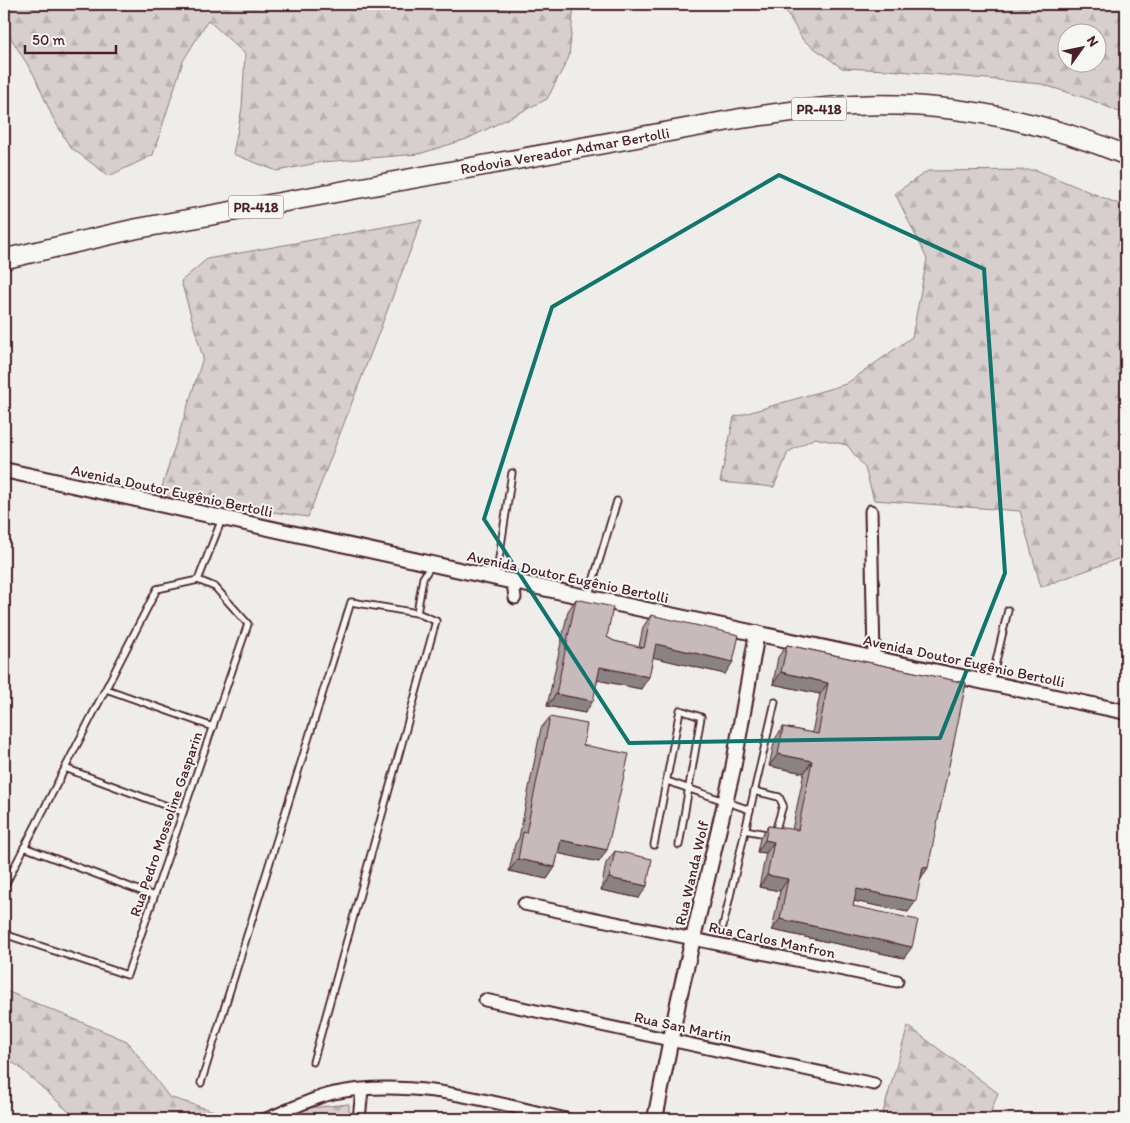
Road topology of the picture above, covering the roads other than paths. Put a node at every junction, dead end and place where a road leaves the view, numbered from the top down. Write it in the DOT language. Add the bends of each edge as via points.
graph roads {
  1 [pos="1126,155"];
  2 [pos="4,259"];
  3 [pos="4,470"];
  4 [pos="512,473"];
  5 [pos="617,501"];
  6 [pos="871,511"];
  7 [pos="222,519"];
  8 [pos="432,564"];
  9 [pos="496,578"];
  10 [pos="198,580"];
  11 [pos="513,582"];
  12 [pos="515,598"];
  13 [pos="588,598"];
  14 [pos="1008,610"];
  15 [pos="417,613"];
  16 [pos="756,633"];
  17 [pos="874,658"];
  18 [pos="991,683"];
  19 [pos="106,689"];
  20 [pos="775,702"];
  21 [pos="1126,712"];
  22 [pos="213,727"];
  23 [pos="65,768"];
  24 [pos="667,781"];
  25 [pos="690,788"];
  26 [pos="754,791"];
  27 [pos="726,802"];
  28 [pos="750,810"];
  29 [pos="184,812"];
  30 [pos="745,830"];
  31 [pos="654,845"];
  32 [pos="680,845"];
  33 [pos="24,847"];
  34 [pos="4,887"];
  35 [pos="154,896"];
  36 [pos="524,904"];
  37 [pos="723,926"];
  38 [pos="4,934"];
  39 [pos="693,939"];
  40 [pos="897,981"];
  41 [pos="485,1000"];
  42 [pos="671,1040"];
  43 [pos="313,1062"];
  44 [pos="201,1083"];
  45 [pos="874,1084"];
  46 [pos="362,1090"];
  47 [pos="266,1119"];
  48 [pos="358,1119"];
  49 [pos="566,1119"];
  50 [pos="655,1119"];
  1 -- 2 [label="highway, Rodovia Vereador Admar Bertolli / PR-418" via="1044,127 992,115 868,105 803,110 126,230"];
  3 -- 7 [label="street, Avenida Doutor Eugênio Bertolli"];
  4 -- 9 [label="lane"];
  5 -- 13 [label="lane"];
  6 -- 17 [label="street"];
  7 -- 8 [label="street, Avenida Doutor Eugênio Bertolli"];
  7 -- 10 [label="lane"];
  8 -- 9 [label="street, Avenida Doutor Eugênio Bertolli"];
  8 -- 15 [label="lane" via="423,578"];
  9 -- 11 [label="street, Avenida Doutor Eugênio Bertolli"];
  10 -- 19 [label="lane" via="157,590"];
  10 -- 22 [label="lane, Rua Pedro Mossoline Gasparin" via="215,587 248,624"];
  11 -- 12 [label="street"];
  11 -- 13 [label="street, Avenida Doutor Eugênio Bertolli"];
  13 -- 16 [label="street, Avenida Doutor Eugênio Bertolli"];
  14 -- 18 [label="lane"];
  15 -- 43 [label="lane" via="436,621"];
  15 -- 44 [label="lane" via="351,602"];
  16 -- 17 [label="street, Avenida Doutor Eugênio Bertolli"];
  16 -- 27 [label="street, Rua Wanda Wolf"];
  17 -- 18 [label="street, Avenida Doutor Eugênio Bertolli"];
  18 -- 21 [label="street, Avenida Doutor Eugênio Bertolli"];
  19 -- 22 [label="lane"];
  19 -- 23 [label="lane"];
  20 -- 26 [label="lane"];
  22 -- 29 [label="lane, Rua Pedro Mossoline Gasparin"];
  23 -- 29 [label="lane"];
  23 -- 33 [label="lane"];
  24 -- 25 [label="lane"];
  24 -- 25 [label="lane" via="680,710 701,717"];
  24 -- 31 [label="lane"];
  25 -- 27 [label="lane"];
  25 -- 32 [label="lane"];
  26 -- 28 [label="lane"];
  26 -- 30 [label="lane" via="779,797 783,804 775,832 771,835"];
  27 -- 28 [label="lane"];
  27 -- 39 [label="street, Rua Wanda Wolf"];
  28 -- 30 [label="lane"];
  29 -- 35 [label="lane, Rua Pedro Mossoline Gasparin"];
  30 -- 37 [label="lane"];
  33 -- 34 [label="lane"];
  33 -- 35 [label="lane"];
  35 -- 38 [label="lane, Rua Pedro Mossoline Gasparin" via="127,975"];
  36 -- 39 [label="street, Rua Carlos Manfron"];
  39 -- 40 [label="street, Rua Carlos Manfron"];
  39 -- 42 [label="street, Rua Wanda Wolf"];
  41 -- 42 [label="street, Rua San Martin"];
  42 -- 45 [label="street, Rua San Martin"];
  42 -- 50 [label="street, Rua Wanda Wolf"];
  46 -- 47 [label="street" via="332,1093"];
  46 -- 48 [label="street"];
  46 -- 49 [label="street" via="387,1088 455,1094"];
}
